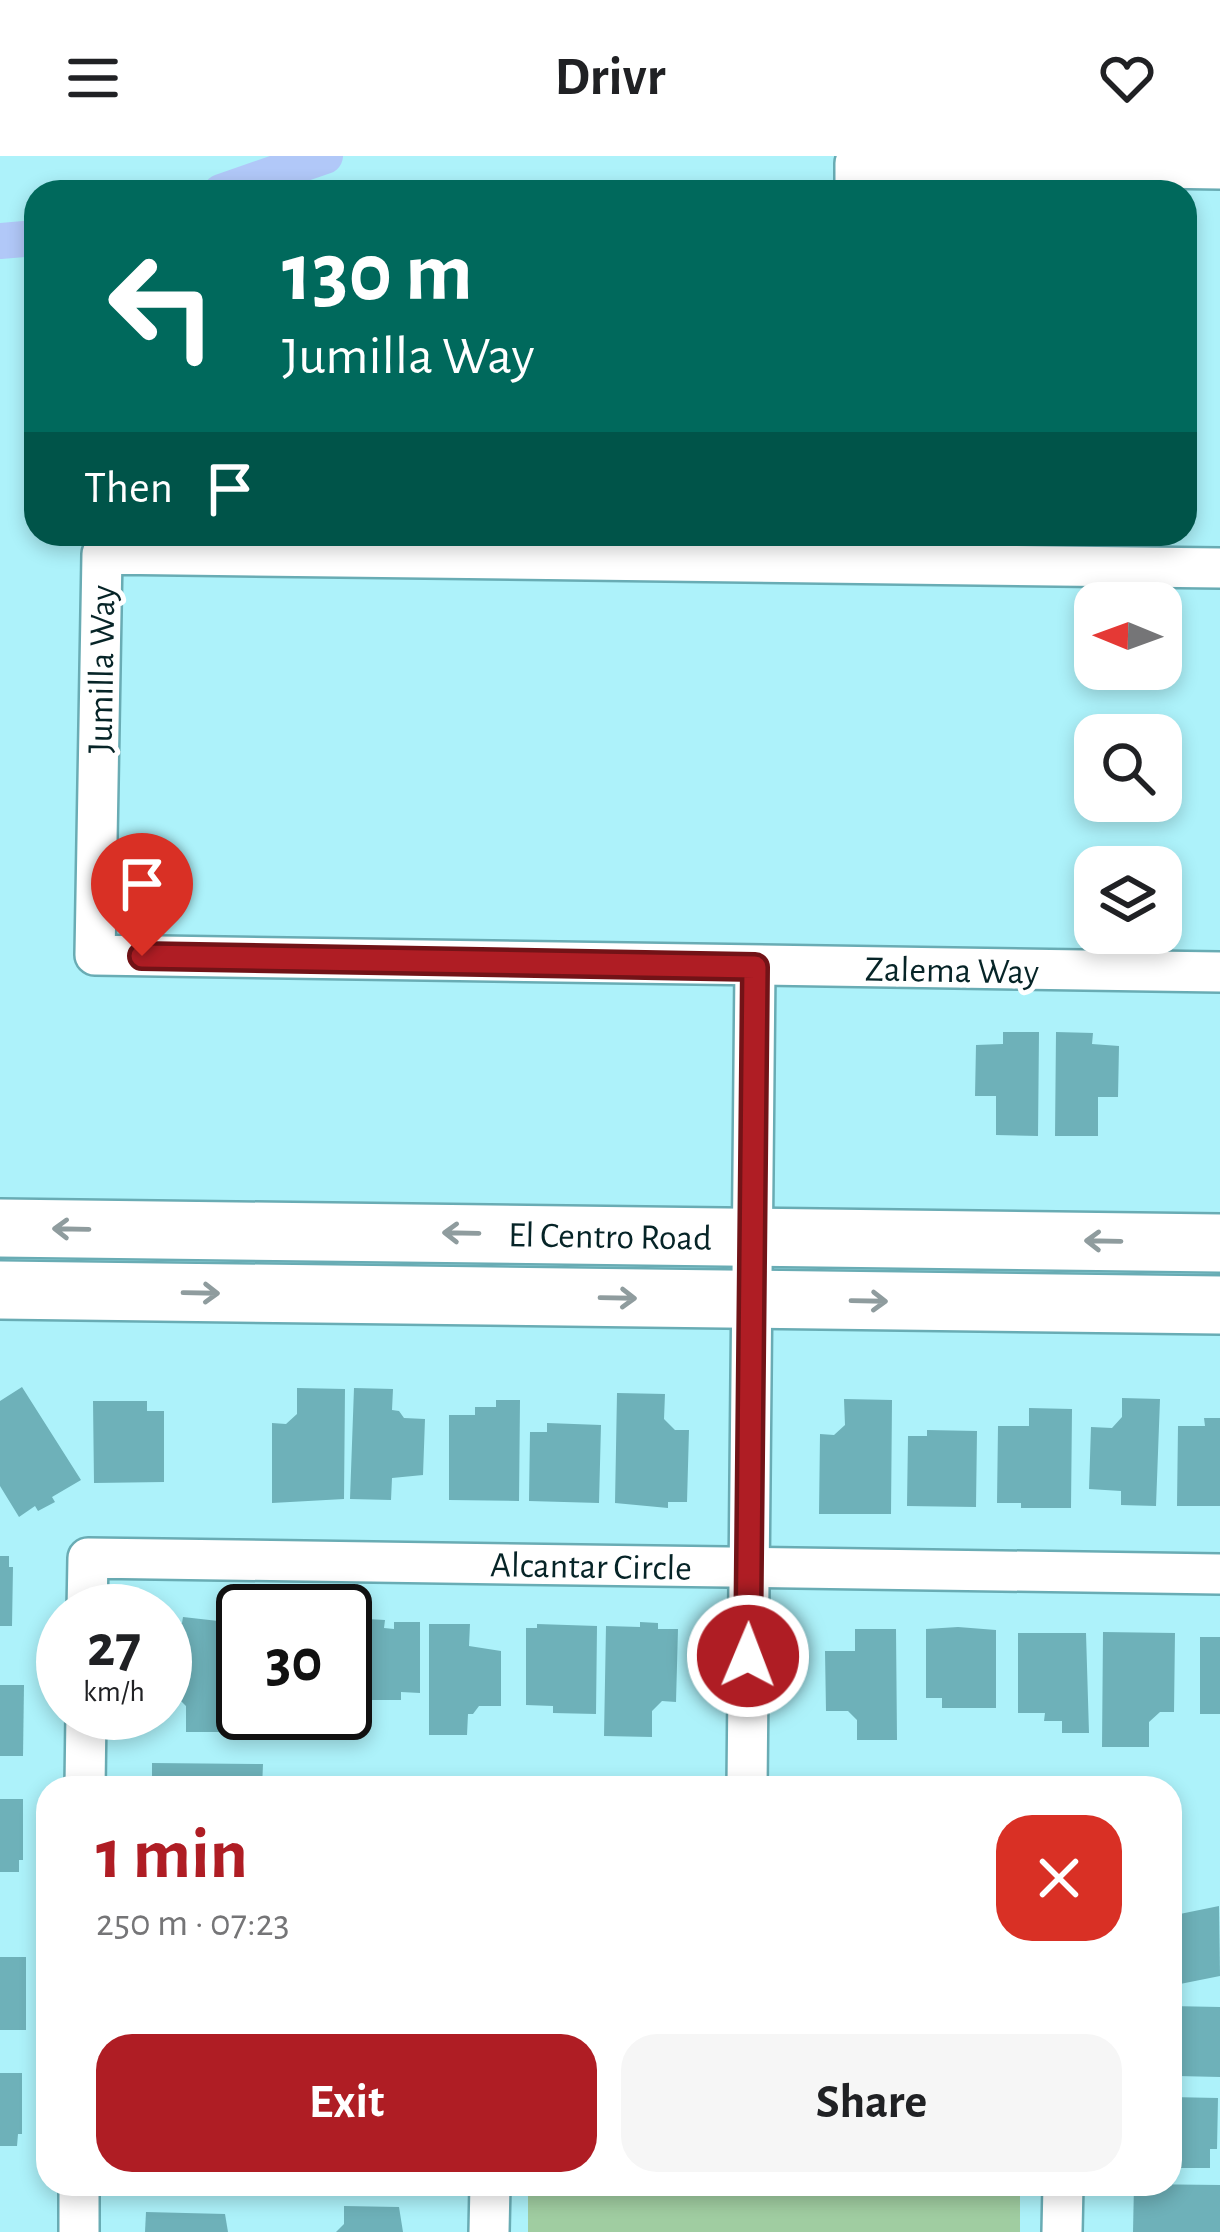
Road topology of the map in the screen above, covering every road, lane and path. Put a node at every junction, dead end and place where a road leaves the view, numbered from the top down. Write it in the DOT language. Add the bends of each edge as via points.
graph roads {
  1 [pos="1220,169"];
  2 [pos="855,180"];
  3 [pos="852,548"];
  4 [pos="1220,568"];
  5 [pos="755,967"];
  6 [pos="1220,972"];
  7 [pos="0,1228"];
  8 [pos="753,1236"];
  9 [pos="1220,1243"];
  10 [pos="0,1290"];
  11 [pos="752,1300"];
  12 [pos="1220,1305"];
  13 [pos="750,1568"];
  14 [pos="1220,1574"];
  15 [pos="88,1584"];
  16 [pos="86,1740"];
  17 [pos="85,1776"];
  18 [pos="747,1776"];
  19 [pos="79,2196"];
  20 [pos="490,2196"];
  21 [pos="1063,2196"];
  22 [pos="79,2232"];
  23 [pos="489,2232"];
  24 [pos="1062,2232"];
  1 -- 2 [label="street" via="855,163"];
  3 -- 4 [label="street, Jumilla Way"];
  3 -- 5 [label="street, Jumilla Way" via="102,554 95,955"];
  5 -- 6 [label="street, Zalema Way"];
  5 -- 8 [label="street"];
  8 -- 7 [label="main road, El Centro Road, one-way"];
  9 -- 8 [label="main road, El Centro Road, one-way"];
  8 -- 11 [label="street"];
  10 -- 11 [label="main road, El Centro Road, one-way"];
  11 -- 12 [label="main road, El Centro Road, one-way"];
  11 -- 13 [label="street"];
  13 -- 14 [label="street, Alcantar Circle"];
  13 -- 15 [label="street, Alcantar Circle" via="88,1558"];
  13 -- 18 [label="street"];
  16 -- 17 [label="street"];
  19 -- 22 [label="street"];
  20 -- 23 [label="street"];
  21 -- 24 [label="street"];
}
